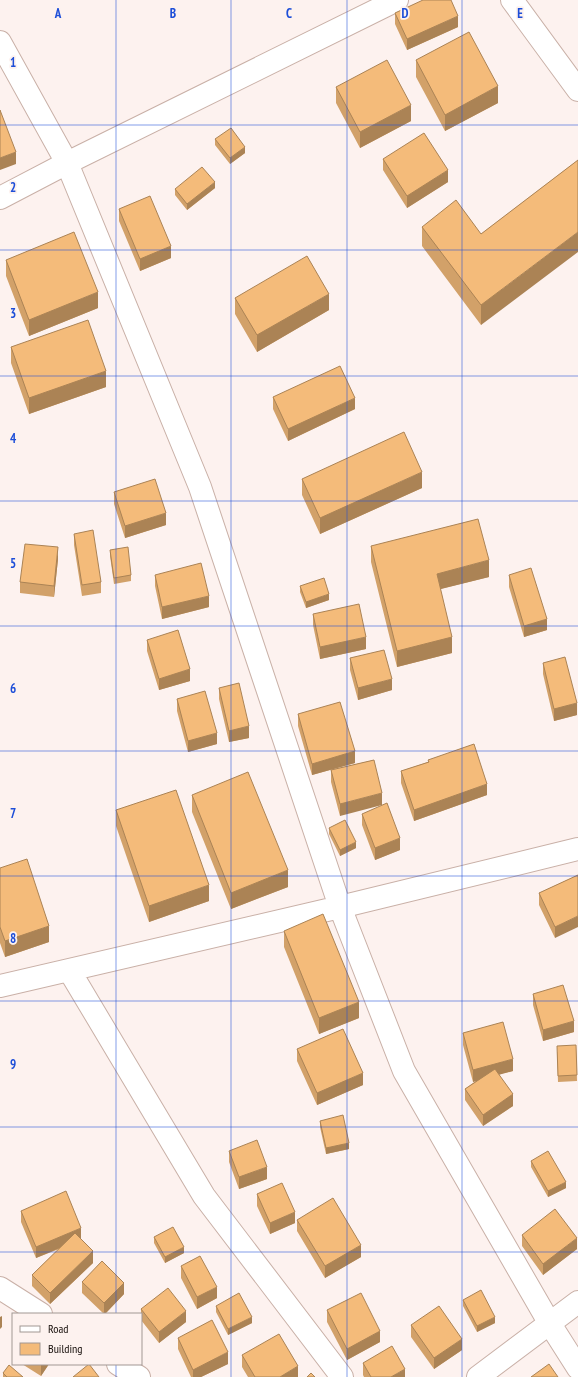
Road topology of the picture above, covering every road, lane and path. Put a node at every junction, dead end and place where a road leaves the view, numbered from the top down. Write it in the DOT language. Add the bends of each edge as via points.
graph roads {
  1 [pos="397,0"];
  2 [pos="512,0"];
  3 [pos="0,42"];
  4 [pos="578,90"];
  5 [pos="67,163"];
  6 [pos="0,198"];
  7 [pos="578,849"];
  8 [pos="340,908"];
  9 [pos="69,970"];
  10 [pos="0,986"];
  11 [pos="0,1288"];
  12 [pos="578,1302"];
  13 [pos="39,1313"];
  14 [pos="550,1324"];
  15 [pos="120,1365"];
  16 [pos="578,1368"];
  17 [pos="139,1377"];
  18 [pos="342,1377"];
  19 [pos="478,1377"];
  1 -- 5 [label="street"];
  2 -- 4 [label="street"];
  3 -- 5 [label="street"];
  5 -- 6 [label="street"];
  5 -- 8 [label="street" via="200,486"];
  7 -- 8 [label="street"];
  8 -- 9 [label="street"];
  8 -- 14 [label="street" via="404,1071"];
  9 -- 10 [label="street"];
  9 -- 18 [label="street" via="204,1196"];
  11 -- 13 [label="street"];
  12 -- 14 [label="street"];
  14 -- 16 [label="street"];
  14 -- 19 [label="street"];
  15 -- 17 [label="street"];
}
